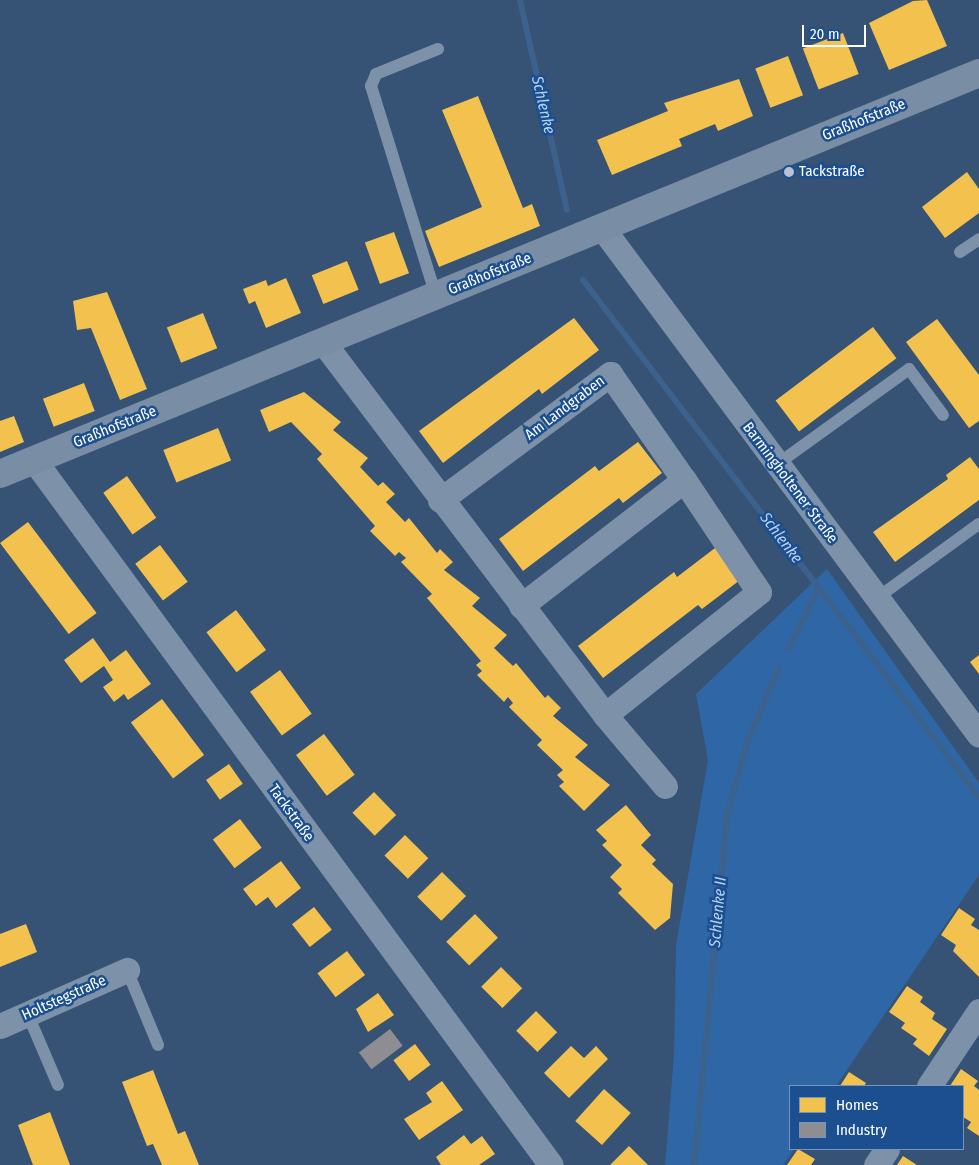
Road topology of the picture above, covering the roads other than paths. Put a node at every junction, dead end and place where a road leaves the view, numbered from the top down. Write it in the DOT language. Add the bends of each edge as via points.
graph roads {
  1 [pos="438,50"];
  2 [pos="979,73"];
  3 [pos="602,229"];
  4 [pos="979,238"];
  5 [pos="960,252"];
  6 [pos="436,296"];
  7 [pos="322,342"];
  8 [pos="942,416"];
  9 [pos="34,460"];
  10 [pos="776,464"];
  11 [pos="0,474"];
  12 [pos="684,480"];
  13 [pos="440,500"];
  14 [pos="979,524"];
  15 [pos="877,598"];
  16 [pos="521,606"];
  17 [pos="605,716"];
  18 [pos="978,732"];
  19 [pos="665,786"];
  20 [pos="127,970"];
  21 [pos="979,1011"];
  22 [pos="28,1015"];
  23 [pos="0,1026"];
  24 [pos="158,1045"];
  25 [pos="58,1085"];
  26 [pos="930,1085"];
  27 [pos="886,1150"];
  28 [pos="551,1165"];
  29 [pos="876,1165"];
  1 -- 6 [label="lane" via="376,74 371,86"];
  2 -- 3 [label="street, Graßhofstraße"];
  3 -- 6 [label="street, Graßhofstraße"];
  3 -- 10 [label="street, Barmingholtener Straße"];
  4 -- 5 [label="lane"];
  6 -- 7 [label="street, Graßhofstraße"];
  7 -- 9 [label="street, Graßhofstraße"];
  7 -- 13 [label="street"];
  8 -- 10 [label="lane" via="909,369"];
  9 -- 11 [label="street, Graßhofstraße"];
  9 -- 28 [label="street, Tackstraße"];
  10 -- 15 [label="street, Barmingholtener Straße"];
  12 -- 13 [label="street, Am Landgraben" via="610,374"];
  12 -- 16 [label="street"];
  12 -- 17 [label="street, Am Landgraben" via="758,592"];
  13 -- 16 [label="street"];
  14 -- 15 [label="lane"];
  15 -- 18 [label="street, Barmingholtener Straße"];
  16 -- 17 [label="street"];
  17 -- 19 [label="street"];
  20 -- 22 [label="street, Holtstegstraße"];
  20 -- 24 [label="lane"];
  21 -- 26 [label="street"];
  22 -- 23 [label="street, Holtstegstraße"];
  22 -- 25 [label="lane"];
  27 -- 29 [label="street"];
}
